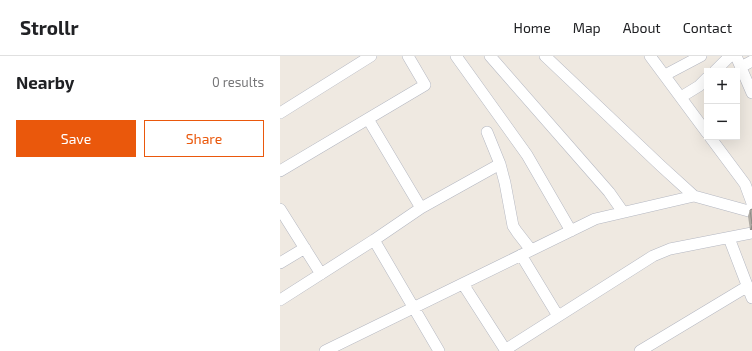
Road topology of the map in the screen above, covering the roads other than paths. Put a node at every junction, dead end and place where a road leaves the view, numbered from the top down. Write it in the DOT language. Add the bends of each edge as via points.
graph roads {
  1 [pos="371,56"];
  2 [pos="408,56"];
  3 [pos="456,56"];
  4 [pos="490,56"];
  5 [pos="545,56"];
  6 [pos="650,56"];
  7 [pos="701,56"];
  8 [pos="730,56"];
  9 [pos="736,56"];
  10 [pos="752,61"];
  11 [pos="741,67"];
  12 [pos="718,68"];
  13 [pos="665,76"];
  14 [pos="704,81"];
  15 [pos="752,93"];
  16 [pos="681,98"];
  17 [pos="280,113"];
  18 [pos="368,119"];
  19 [pos="704,129"];
  20 [pos="487,132"];
  21 [pos="712,140"];
  22 [pos="500,164"];
  23 [pos="280,171"];
  24 [pos="694,196"];
  25 [pos="752,203"];
  26 [pos="422,208"];
  27 [pos="280,209"];
  28 [pos="623,212"];
  29 [pos="752,212"];
  30 [pos="571,231"];
  31 [pos="752,233"];
  32 [pos="729,238"];
  33 [pos="374,240"];
  34 [pos="305,248"];
  35 [pos="526,253"];
  36 [pos="280,263"];
  37 [pos="321,274"];
  38 [pos="462,284"];
  39 [pos="748,286"];
  40 [pos="752,298"];
  41 [pos="280,300"];
  42 [pos="414,307"];
  43 [pos="558,316"];
  44 [pos="506,350"];
  45 [pos="325,351"];
  46 [pos="439,351"];
  47 [pos="640,351"];
  1 -- 17 [label="street"];
  2 -- 18 [label="street" via="425,85"];
  3 -- 30 [label="street" via="527,155"];
  4 -- 28 [label="street" via="609,192"];
  5 -- 24 [label="street"];
  6 -- 13 [label="street"];
  7 -- 13 [label="street"];
  8 -- 12 [label="street"];
  9 -- 11 [label="street"];
  10 -- 11 [label="street"];
  11 -- 15 [label="street"];
  13 -- 16 [label="street"];
  14 -- 16 [label="street"];
  16 -- 19 [label="street"];
  18 -- 23 [label="street"];
  18 -- 26 [label="street"];
  20 -- 22 [label="street"];
  21 -- 25 [label="street" via="745,184"];
  22 -- 26 [label="street"];
  22 -- 35 [label="street" via="513,226"];
  24 -- 28 [label="street"];
  24 -- 29 [label="street"];
  26 -- 33 [label="street"];
  27 -- 34 [label="street"];
  28 -- 30 [label="street" via="595,219"];
  30 -- 35 [label="street"];
  31 -- 32 [label="street"];
  32 -- 39 [label="street"];
  32 -- 43 [label="street" via="659,253"];
  33 -- 37 [label="street"];
  33 -- 42 [label="street"];
  34 -- 36 [label="street"];
  34 -- 37 [label="street"];
  35 -- 38 [label="street"];
  35 -- 43 [label="street"];
  37 -- 41 [label="street"];
  38 -- 42 [label="street"];
  38 -- 44 [label="street"];
  39 -- 40 [label="street"];
  39 -- 47 [label="street"];
  42 -- 45 [label="street"];
  42 -- 46 [label="street"];
  43 -- 44 [label="street"];
}
